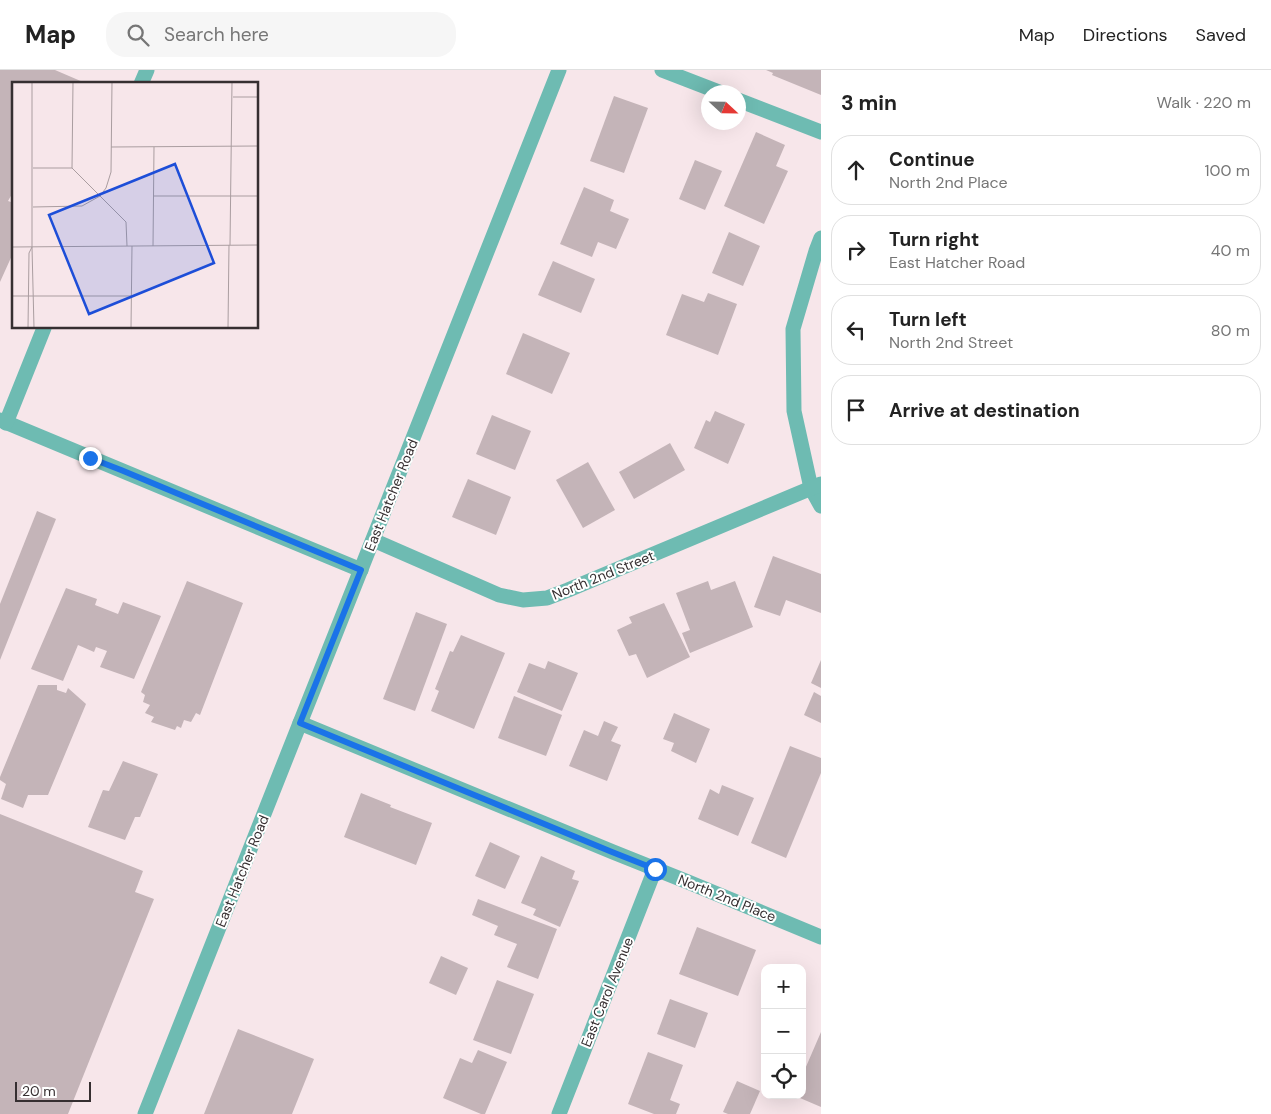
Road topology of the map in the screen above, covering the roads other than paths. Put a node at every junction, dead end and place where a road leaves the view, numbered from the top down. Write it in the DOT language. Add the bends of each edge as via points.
graph roads {
  1 [pos="147,70"];
  2 [pos="559,70"];
  3 [pos="662,70"];
  4 [pos="142,82"];
  5 [pos="701,85"];
  6 [pos="746,103"];
  7 [pos="821,132"];
  8 [pos="821,238"];
  9 [pos="44,329"];
  10 [pos="3,422"];
  11 [pos="816,486"];
  12 [pos="821,506"];
  13 [pos="374,540"];
  14 [pos="361,570"];
  15 [pos="300,723"];
  16 [pos="655,869"];
  17 [pos="821,937"];
  18 [pos="145,1114"];
  19 [pos="559,1114"];
  1 -- 4 [label="street"];
  2 -- 13 [label="street, East Hatcher Road"];
  3 -- 5 [label="street"];
  6 -- 7 [label="street"];
  8 -- 11 [label="street" via="792,329 794,411"];
  9 -- 10 [label="street"];
  10 -- 14 [label="street"];
  11 -- 12 [label="street"];
  11 -- 13 [label="street, North 2nd Street" via="547,598 523,600 499,595"];
  13 -- 14 [label="street, East Hatcher Road"];
  14 -- 15 [label="street, East Hatcher Road"];
  15 -- 16 [label="street, North 2nd Place"];
  15 -- 18 [label="street, East Hatcher Road"];
  16 -- 17 [label="street, North 2nd Place"];
  16 -- 19 [label="street, East Carol Avenue"];
}
